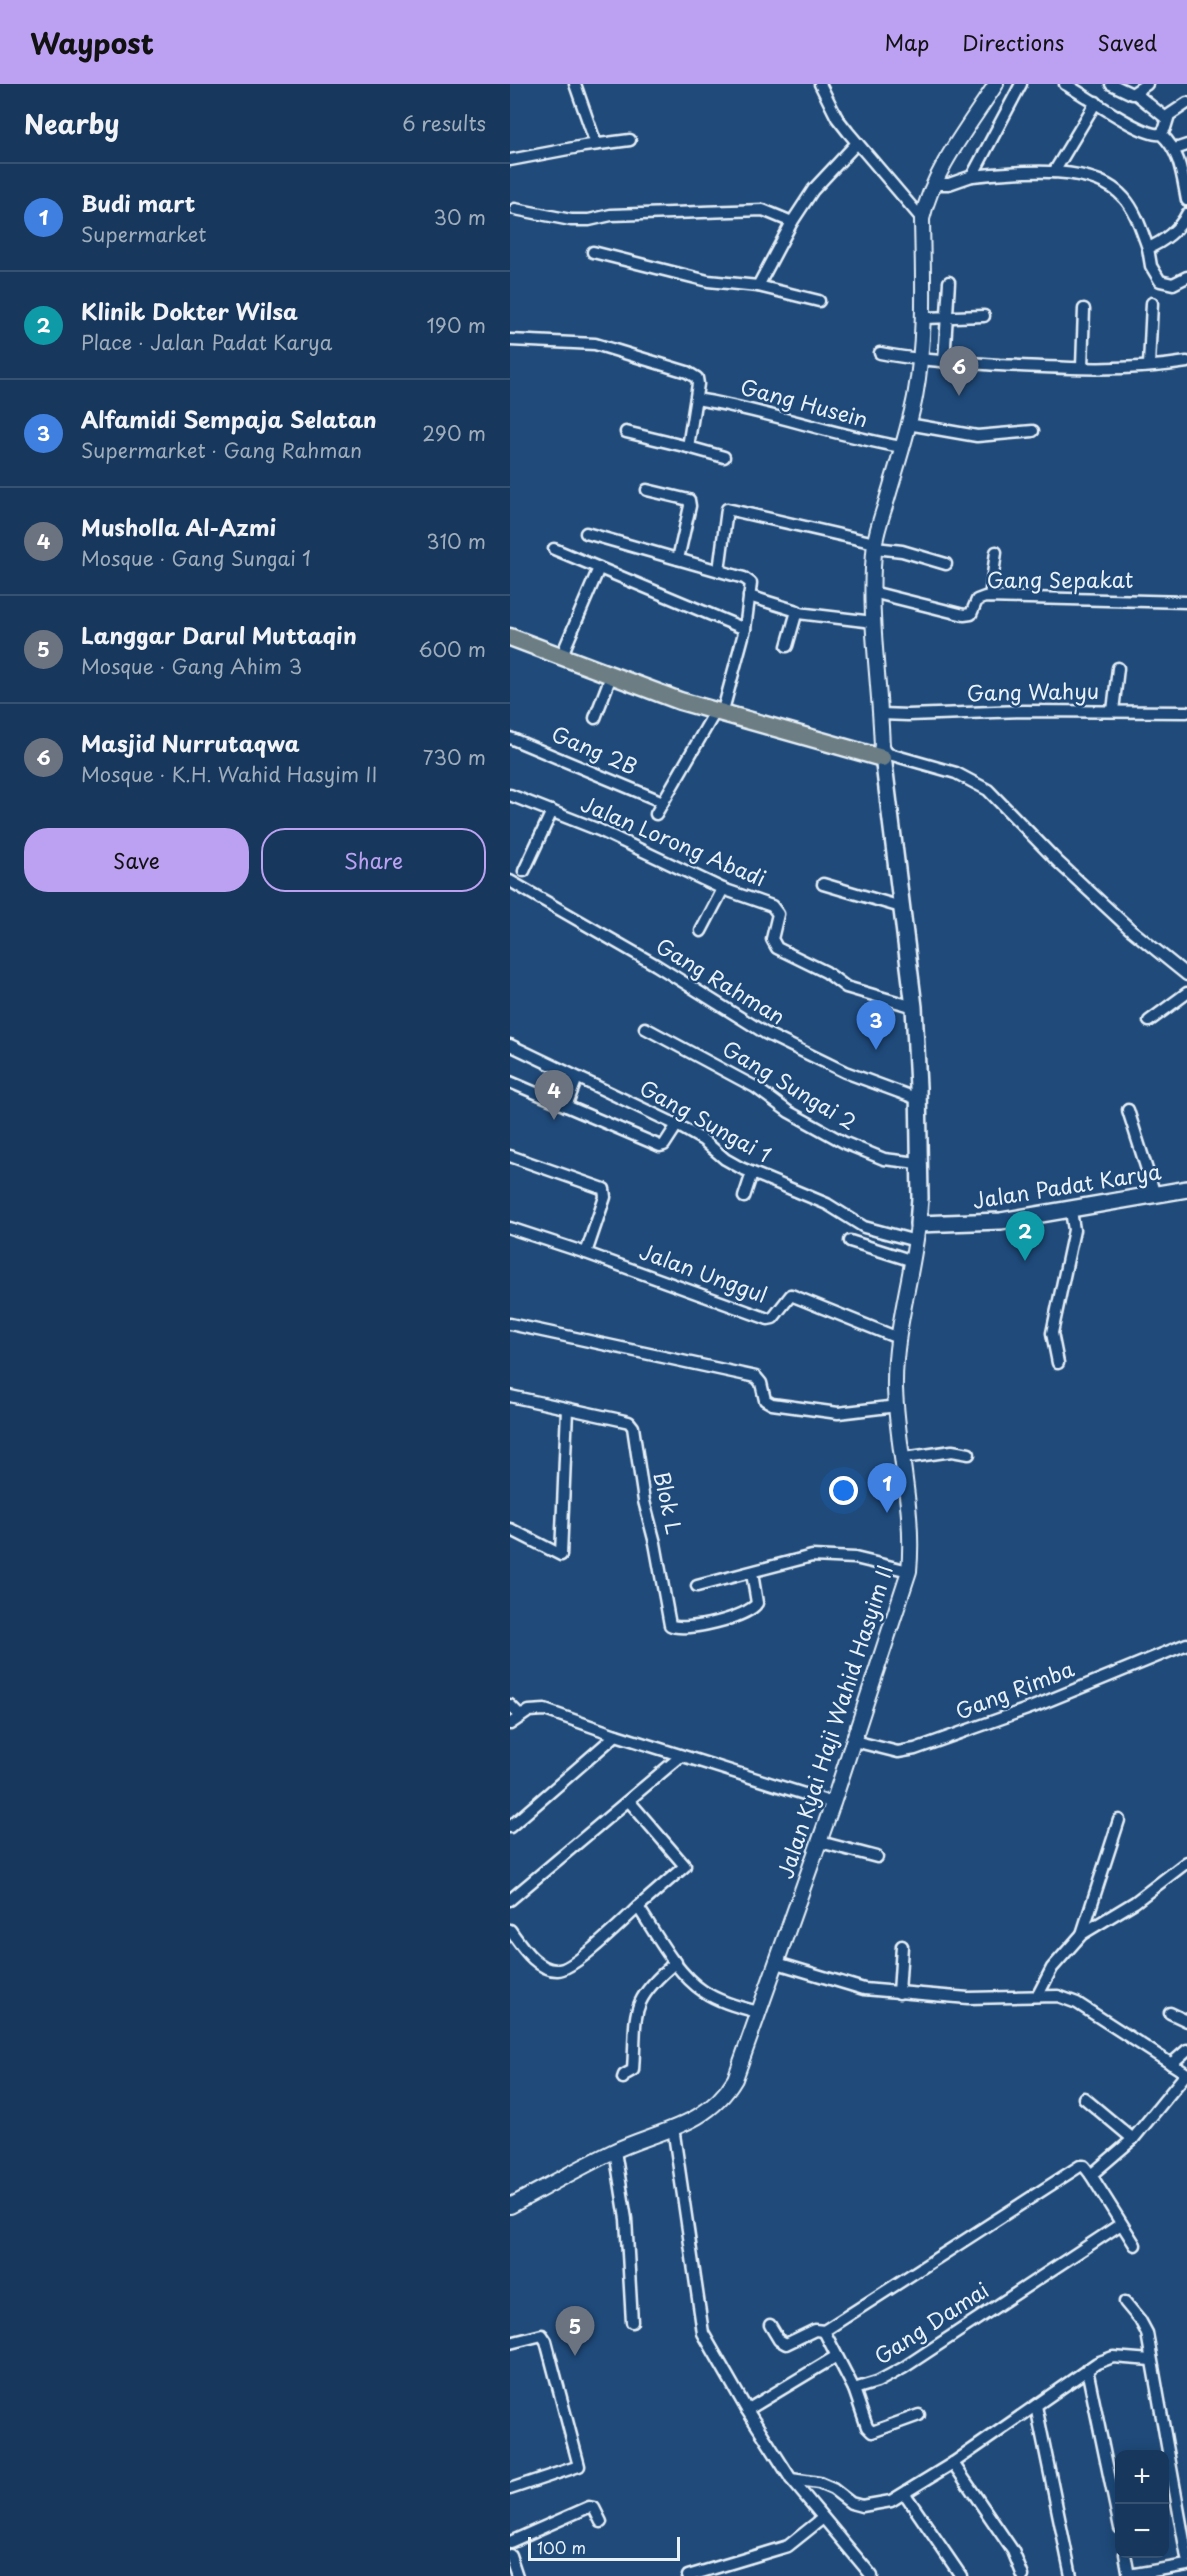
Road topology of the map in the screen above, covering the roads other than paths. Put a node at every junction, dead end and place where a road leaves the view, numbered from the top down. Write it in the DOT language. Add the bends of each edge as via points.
graph roads {
  1 [pos="575,84"];
  2 [pos="821,84"];
  3 [pos="996,84"];
  4 [pos="1021,84"];
  5 [pos="1065,84"];
  6 [pos="1111,84"];
  7 [pos="1147,84"];
  8 [pos="1082,88"];
  9 [pos="1135,93"];
  10 [pos="1096,102"];
  11 [pos="1187,102"];
  12 [pos="1167,119"];
  13 [pos="1161,134"];
  14 [pos="630,140"];
  15 [pos="857,143"];
  16 [pos="596,144"];
  17 [pos="1187,145"];
  18 [pos="1175,149"];
  19 [pos="510,160"];
  20 [pos="1054,172"];
  21 [pos="972,176"];
  22 [pos="936,184"];
  23 [pos="1187,200"];
  24 [pos="514,209"];
  25 [pos="1187,214"];
  26 [pos="922,219"];
  27 [pos="792,222"];
  28 [pos="1148,248"];
  29 [pos="593,252"];
  30 [pos="1187,277"];
  31 [pos="949,282"];
  32 [pos="758,286"];
  33 [pos="819,301"];
  34 [pos="1152,303"];
  35 [pos="1084,309"];
  36 [pos="947,316"];
  37 [pos="984,316"];
  38 [pos="924,318"];
  39 [pos="510,340"];
  40 [pos="880,353"];
  41 [pos="920,360"];
  42 [pos="944,362"];
  43 [pos="1187,362"];
  44 [pos="1149,365"];
  45 [pos="1082,367"];
  46 [pos="696,399"];
  47 [pos="908,424"];
  48 [pos="1033,431"];
  49 [pos="626,432"];
  50 [pos="688,447"];
  51 [pos="902,447"];
  52 [pos="724,457"];
  53 [pos="647,490"];
  54 [pos="586,533"];
  55 [pos="875,545"];
  56 [pos="554,549"];
  57 [pos="996,552"];
  58 [pos="678,559"];
  59 [pos="946,564"];
  60 [pos="599,568"];
  61 [pos="719,571"];
  62 [pos="750,592"];
  63 [pos="872,592"];
  64 [pos="990,597"];
  65 [pos="1187,602"];
  66 [pos="798,613"];
  67 [pos="873,622"];
  68 [pos="510,628"];
  69 [pos="745,629"];
  70 [pos="510,637"];
  71 [pos="787,646"];
  72 [pos="564,650"];
  73 [pos="1118,668"];
  74 [pos="611,676"];
  75 [pos="720,711"];
  76 [pos="1113,711"];
  77 [pos="1187,712"];
  78 [pos="881,714"];
  79 [pos="595,718"];
  80 [pos="510,738"];
  81 [pos="884,753"];
  82 [pos="510,795"];
  83 [pos="663,801"];
  84 [pos="552,812"];
  85 [pos="656,814"];
  86 [pos="524,871"];
  87 [pos="510,881"];
  88 [pos="823,884"];
  89 [pos="723,889"];
  90 [pos="901,907"];
  91 [pos="701,931"];
  92 [pos="1187,975"];
  93 [pos="1187,993"];
  94 [pos="914,1007"];
  95 [pos="1149,1021"];
  96 [pos="645,1028"];
  97 [pos="510,1045"];
  98 [pos="577,1078"];
  99 [pos="510,1082"];
  100 [pos="918,1099"];
  101 [pos="566,1106"];
  102 [pos="1128,1110"];
  103 [pos="677,1125"];
  104 [pos="510,1156"];
  105 [pos="918,1163"];
  106 [pos="752,1173"];
  107 [pos="1187,1189"];
  108 [pos="1155,1195"];
  109 [pos="744,1197"];
  110 [pos="1071,1211"];
  111 [pos="918,1224"];
  112 [pos="510,1228"];
  113 [pos="850,1241"];
  114 [pos="916,1241"];
  115 [pos="586,1253"];
  116 [pos="913,1261"];
  117 [pos="510,1324"];
  118 [pos="898,1338"];
  119 [pos="1058,1363"];
  120 [pos="510,1396"];
  121 [pos="897,1406"];
  122 [pos="567,1409"];
  123 [pos="969,1454"];
  124 [pos="904,1458"];
  125 [pos="510,1529"];
  126 [pos="909,1571"];
  127 [pos="752,1573"];
  128 [pos="698,1586"];
  129 [pos="1187,1644"];
  130 [pos="510,1705"];
  131 [pos="520,1715"];
  132 [pos="510,1724"];
  133 [pos="616,1735"];
  134 [pos="854,1741"];
  135 [pos="681,1756"];
  136 [pos="629,1801"];
  137 [pos="833,1803"];
  138 [pos="1119,1820"];
  139 [pos="510,1827"];
  140 [pos="820,1842"];
  141 [pos="878,1857"];
  142 [pos="1187,1862"];
  143 [pos="510,1900"];
  144 [pos="638,1908"];
  145 [pos="510,1930"];
  146 [pos="1082,1934"];
  147 [pos="902,1946"];
  148 [pos="676,1962"];
  149 [pos="777,1963"];
  150 [pos="899,1993"];
  151 [pos="1038,1995"];
  152 [pos="759,2012"];
  153 [pos="1170,2013"];
  154 [pos="1187,2021"];
  155 [pos="1187,2050"];
  156 [pos="1171,2064"];
  157 [pos="1187,2074"];
  158 [pos="623,2079"];
  159 [pos="1084,2098"];
  160 [pos="673,2127"];
  161 [pos="1133,2139"];
  162 [pos="615,2151"];
  163 [pos="1091,2175"];
  164 [pos="510,2206"];
  165 [pos="1121,2224"];
  166 [pos="1135,2245"];
  167 [pos="1125,2302"];
  168 [pos="632,2322"];
  169 [pos="770,2325"];
  170 [pos="824,2331"];
  171 [pos="510,2343"];
  172 [pos="836,2357"];
  173 [pos="1151,2360"];
  174 [pos="1087,2369"];
  175 [pos="854,2389"];
  176 [pos="1036,2406"];
  177 [pos="747,2410"];
  178 [pos="919,2415"];
  179 [pos="953,2463"];
  180 [pos="791,2479"];
  181 [pos="510,2488"];
  182 [pos="905,2494"];
  183 [pos="1115,2508"];
  184 [pos="823,2518"];
  185 [pos="601,2522"];
  186 [pos="510,2542"];
  187 [pos="510,2555"];
  188 [pos="1126,2558"];
  189 [pos="1187,2558"];
  190 [pos="1187,2565"];
  191 [pos="1129,2575"];
  192 [pos="517,2576"];
  193 [pos="688,2576"];
  194 [pos="872,2576"];
  195 [pos="961,2576"];
  196 [pos="1023,2576"];
  197 [pos="1071,2576"];
  1 -- 16 [label="street"];
  2 -- 15 [label="street" via="837,118"];
  3 -- 22 [label="street"];
  4 -- 21 [label="street"];
  5 -- 8 [label="street"];
  6 -- 9 [label="street"];
  7 -- 9 [label="street"];
  8 -- 10 [label="street"];
  9 -- 12 [label="street"];
  10 -- 13 [label="street" via="1150,135"];
  10 -- 20 [label="street"];
  11 -- 12 [label="street"];
  12 -- 13 [label="street"];
  13 -- 18 [label="street"];
  14 -- 16 [label="street"];
  15 -- 26 [label="street"];
  15 -- 27 [label="street" via="813,189"];
  16 -- 19 [label="street"];
  17 -- 18 [label="street"];
  18 -- 23 [label="street"];
  20 -- 21 [label="street"];
  20 -- 28 [label="street" via="1087,176 1120,194"];
  21 -- 22 [label="street"];
  22 -- 26 [label="street"];
  24 -- 27 [label="street" via="571,220 763,210"];
  25 -- 28 [label="street" via="1167,237"];
  26 -- 38 [label="street"];
  27 -- 32 [label="street"];
  28 -- 30 [label="street" via="1150,266 1160,280 1173,284"];
  29 -- 32 [label="street" via="708,281"];
  31 -- 36 [label="street"];
  32 -- 33 [label="street"];
  34 -- 44 [label="street"];
  35 -- 45 [label="street"];
  36 -- 37 [label="street"];
  36 -- 38 [label="street"];
  36 -- 42 [label="street"];
  38 -- 41 [label="street"];
  39 -- 46 [label="street" via="595,344 687,372 697,378"];
  40 -- 41 [label="street"];
  41 -- 42 [label="street"];
  41 -- 47 [label="street"];
  42 -- 45 [label="street"];
  43 -- 44 [label="street"];
  44 -- 45 [label="street"];
  46 -- 50 [label="street"];
  46 -- 51 [label="street, Gang Husein"];
  47 -- 48 [label="street" via="977,436"];
  47 -- 51 [label="street"];
  49 -- 50 [label="street"];
  50 -- 52 [label="street"];
  51 -- 55 [label="street"];
  53 -- 58 [label="street" via="689,500"];
  54 -- 58 [label="street"];
  55 -- 59 [label="street"];
  55 -- 61 [label="street" via="728,508"];
  55 -- 63 [label="street"];
  56 -- 60 [label="street"];
  57 -- 64 [label="street"];
  58 -- 61 [label="street"];
  60 -- 69 [label="street"];
  60 -- 72 [label="street"];
  61 -- 62 [label="street" via="748,580"];
  62 -- 66 [label="street"];
  62 -- 69 [label="street"];
  63 -- 64 [label="street, Gang Sepakat" via="964,615 973,612 979,598"];
  63 -- 67 [label="street"];
  64 -- 65 [label="street, Gang Sepakat"];
  66 -- 67 [label="street"];
  66 -- 71 [label="street"];
  67 -- 78 [label="street"];
  68 -- 72 [label="main road"];
  69 -- 75 [label="street"];
  70 -- 74 [label="main road"];
  72 -- 75 [label="main road"];
  73 -- 76 [label="street"];
  74 -- 75 [label="main road"];
  74 -- 79 [label="street"];
  75 -- 81 [label="main road"];
  75 -- 83 [label="street"];
  76 -- 77 [label="street, Gang Wahyu"];
  76 -- 78 [label="street, Gang Wahyu"];
  78 -- 81 [label="street"];
  80 -- 83 [label="street, Gang 2B"];
  81 -- 90 [label="main road, Jalan Kyai Haji Wahid Hasyim II"];
  81 -- 92 [label="street" via="956,773 988,790 1130,929"];
  82 -- 84 [label="street, Jalan Lorong Abadi"];
  83 -- 85 [label="street"];
  84 -- 86 [label="street"];
  84 -- 89 [label="street, Jalan Lorong Abadi"];
  87 -- 100 [label="street, Gang Rahman" via="765,1033 845,1072"];
  88 -- 90 [label="street"];
  89 -- 91 [label="street"];
  89 -- 94 [label="street, Jalan Lorong Abadi" via="776,910 772,939 777,948 846,987"];
  90 -- 94 [label="main road, Jalan Kyai Haji Wahid Hasyim II"];
  93 -- 95 [label="street"];
  94 -- 100 [label="main road, Jalan Kyai Haji Wahid Hasyim II"];
  96 -- 105 [label="street, Gang Sungai 2" via="755,1087 789,1112 844,1143 884,1159"];
  97 -- 98 [label="street, Gang Sungai 1"];
  98 -- 101 [label="street"];
  98 -- 103 [label="street, Gang Sungai 1"];
  99 -- 101 [label="street"];
  100 -- 105 [label="main road, Jalan Kyai Haji Wahid Hasyim II"];
  101 -- 103 [label="street" via="660,1146"];
  102 -- 108 [label="street"];
  103 -- 106 [label="street, Gang Sungai 1"];
  104 -- 115 [label="street" via="604,1189 605,1197"];
  105 -- 111 [label="main road, Jalan Kyai Haji Wahid Hasyim II"];
  106 -- 109 [label="street"];
  106 -- 114 [label="street, Gang Sungai 1" via="827,1204 864,1227"];
  107 -- 108 [label="main road, Jalan Padat Karya"];
  108 -- 110 [label="main road, Jalan Padat Karya"];
  110 -- 111 [label="main road, Jalan Padat Karya" via="980,1223"];
  110 -- 119 [label="street" via="1074,1230 1052,1333"];
  111 -- 114 [label="street, Jalan Kyai Haji Wahid Hasyim II"];
  112 -- 115 [label="street, Jalan Unggul"];
  113 -- 116 [label="street"];
  114 -- 116 [label="street, Jalan Kyai Haji Wahid Hasyim II"];
  115 -- 118 [label="street, Jalan Unggul" via="768,1319 791,1295"];
  116 -- 118 [label="street, Jalan Kyai Haji Wahid Hasyim II"];
  117 -- 121 [label="street" via="756,1377 765,1400 772,1404 838,1413"];
  118 -- 121 [label="street, Jalan Kyai Haji Wahid Hasyim II"];
  120 -- 122 [label="street"];
  121 -- 124 [label="street, Jalan Kyai Haji Wahid Hasyim II"];
  122 -- 125 [label="street" via="561,1555"];
  122 -- 127 [label="street, Blok L" via="628,1422 634,1434 670,1625 699,1626 754,1609 757,1604"];
  123 -- 124 [label="street" via="952,1451"];
  124 -- 126 [label="street, Jalan Kyai Haji Wahid Hasyim II" via="912,1531"];
  126 -- 127 [label="street" via="855,1558 812,1556"];
  126 -- 134 [label="street, Jalan Kyai Haji Wahid Hasyim II"];
  127 -- 128 [label="street"];
  129 -- 134 [label="street, Gang Rimba" via="1033,1707 915,1749 898,1752"];
  130 -- 131 [label="street"];
  131 -- 132 [label="street"];
  131 -- 133 [label="street" via="545,1710"];
  133 -- 135 [label="street"];
  133 -- 139 [label="street"];
  134 -- 137 [label="street, Jalan Kyai Haji Wahid Hasyim II"];
  135 -- 136 [label="street"];
  135 -- 137 [label="street"];
  136 -- 143 [label="street"];
  136 -- 144 [label="street" via="686,1866"];
  137 -- 140 [label="street, Jalan Kyai Haji Wahid Hasyim II"];
  138 -- 146 [label="street"];
  140 -- 141 [label="street"];
  140 -- 149 [label="street, Jalan Kyai Haji Wahid Hasyim II"];
  142 -- 146 [label="street" via="1135,1902"];
  144 -- 145 [label="street" via="576,1962 559,1970 532,1958"];
  144 -- 148 [label="street"];
  146 -- 151 [label="street" via="1052,1968"];
  147 -- 150 [label="street"];
  148 -- 152 [label="street" via="694,1984 711,1996"];
  148 -- 158 [label="street" via="649,1986 636,2012 633,2070"];
  149 -- 150 [label="street" via="853,1986"];
  149 -- 152 [label="street, Jalan Kyai Haji Wahid Hasyim II"];
  150 -- 151 [label="street" via="968,1998"];
  151 -- 156 [label="street" via="1058,1996 1077,2003"];
  152 -- 160 [label="street, Jalan Kyai Haji Wahid Hasyim II" via="742,2063 727,2092 703,2115"];
  153 -- 154 [label="street"];
  155 -- 156 [label="street"];
  156 -- 157 [label="street"];
  157 -- 161 [label="street"];
  159 -- 161 [label="street"];
  160 -- 162 [label="street, Jalan Kyai Haji Wahid Hasyim II"];
  160 -- 177 [label="street" via="700,2324"];
  161 -- 163 [label="street"];
  162 -- 164 [label="street, Jalan Kyai Haji Wahid Hasyim II"];
  162 -- 168 [label="street" via="626,2219"];
  163 -- 165 [label="street"];
  163 -- 170 [label="street" via="1080,2166"];
  165 -- 166 [label="street"];
  165 -- 175 [label="street, Gang Damai" via="903,2368"];
  167 -- 173 [label="street" via="1145,2328"];
  169 -- 170 [label="street" via="786,2344 815,2330"];
  170 -- 172 [label="street"];
  171 -- 181 [label="street" via="537,2334 546,2341 579,2466"];
  172 -- 175 [label="street"];
  172 -- 177 [label="street"];
  173 -- 174 [label="street" via="1113,2357"];
  173 -- 189 [label="street"];
  174 -- 176 [label="street"];
  174 -- 183 [label="street"];
  175 -- 178 [label="street" via="872,2432"];
  176 -- 179 [label="street"];
  176 -- 197 [label="street"];
  177 -- 180 [label="street"];
  179 -- 182 [label="street"];
  179 -- 196 [label="street" via="1014,2551"];
  180 -- 182 [label="street" via="819,2483 862,2506 879,2505"];
  180 -- 184 [label="street"];
  182 -- 195 [label="street"];
  184 -- 193 [label="street" via="788,2546"];
  184 -- 194 [label="street"];
  185 -- 186 [label="street" via="594,2508 589,2507"];
  187 -- 192 [label="street"];
  188 -- 191 [label="street"];
  190 -- 191 [label="street"];
}
